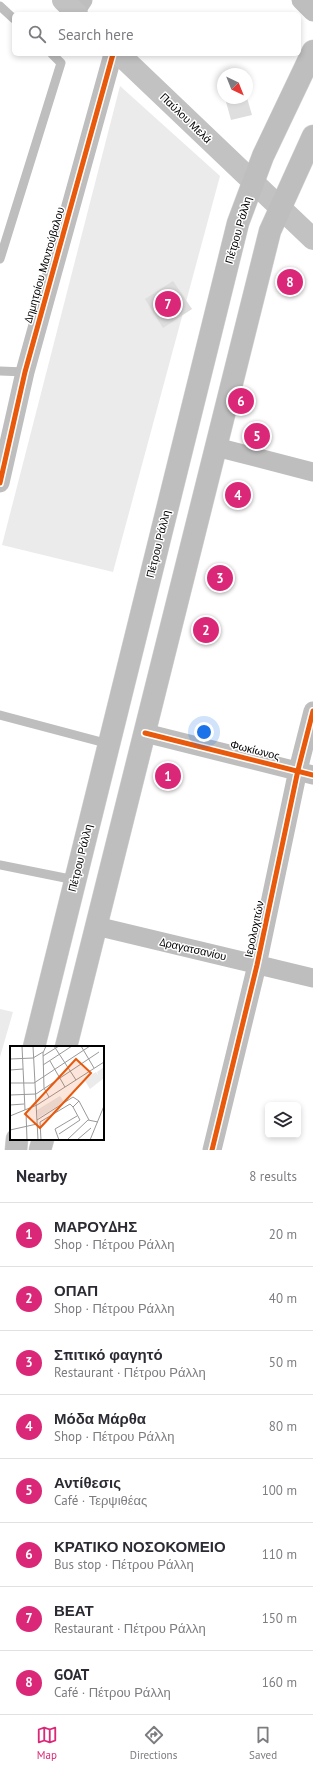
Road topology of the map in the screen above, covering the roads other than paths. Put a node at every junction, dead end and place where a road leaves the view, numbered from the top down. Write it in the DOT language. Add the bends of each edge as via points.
graph roads {
  1 [pos="301,0"];
  2 [pos="0,6"];
  3 [pos="313,12"];
  4 [pos="12,17"];
  5 [pos="313,51"];
  6 [pos="54,56"];
  7 [pos="113,56"];
  8 [pos="121,56"];
  9 [pos="313,136"];
  10 [pos="253,182"];
  11 [pos="280,208"];
  12 [pos="313,239"];
  13 [pos="0,258"];
  14 [pos="0,371"];
  15 [pos="25,372"];
  16 [pos="216,447"];
  17 [pos="313,472"];
  18 [pos="0,483"];
  19 [pos="313,711"];
  20 [pos="0,715"];
  21 [pos="145,733"];
  22 [pos="109,744"];
  23 [pos="306,772"];
  24 [pos="0,865"];
  25 [pos="75,880"];
  26 [pos="96,926"];
  27 [pos="257,965"];
  28 [pos="313,978"];
  29 [pos="34,1046"];
  30 [pos="66,1046"];
  31 [pos="10,1136"];
  32 [pos="18,1140"];
  33 [pos="43,1140"];
  34 [pos="6,1150"];
  35 [pos="16,1150"];
  36 [pos="40,1150"];
  37 [pos="212,1150"];
  1 -- 3 [label="street"];
  2 -- 4 [label="lane"];
  5 -- 10 [label="main road, Πέτρου Ράλλη"];
  6 -- 13 [label="lane" via="61,63"];
  7 -- 15 [label="street, Δημητρίου Μαντούβαλου"];
  8 -- 10 [label="main road, Παύλου Μελά"];
  9 -- 11 [label="main road"];
  10 -- 11 [label="main road, Παύλου Μελά"];
  10 -- 22 [label="main road, Πέτρου Ράλλη" via="238,223"];
  11 -- 12 [label="main road, Παύλου Μελά"];
  11 -- 16 [label="main road" via="270,231"];
  14 -- 15 [label="lane"];
  15 -- 18 [label="street, Δημητρίου Μαντούβαλου"];
  16 -- 17 [label="street"];
  16 -- 21 [label="main road"];
  19 -- 23 [label="street, Ιερολοχιτών"];
  20 -- 22 [label="lane"];
  21 -- 23 [label="street, Φωκίωνος"];
  21 -- 26 [label="main road"];
  22 -- 25 [label="main road, Πέτρου Ράλλη"];
  23 -- 27 [label="street, Ιερολοχιτών"];
  24 -- 25 [label="lane"];
  25 -- 29 [label="main road, Πέτρου Ράλλη"];
  26 -- 27 [label="street, Δραγατσανίου"];
  26 -- 30 [label="main road"];
  27 -- 28 [label="street, Δραγατσανίου"];
  27 -- 37 [label="street, Ιερολοχιτών"];
  31 -- 34 [label="main road"];
  32 -- 35 [label="main road"];
  33 -- 36 [label="main road"];
}
